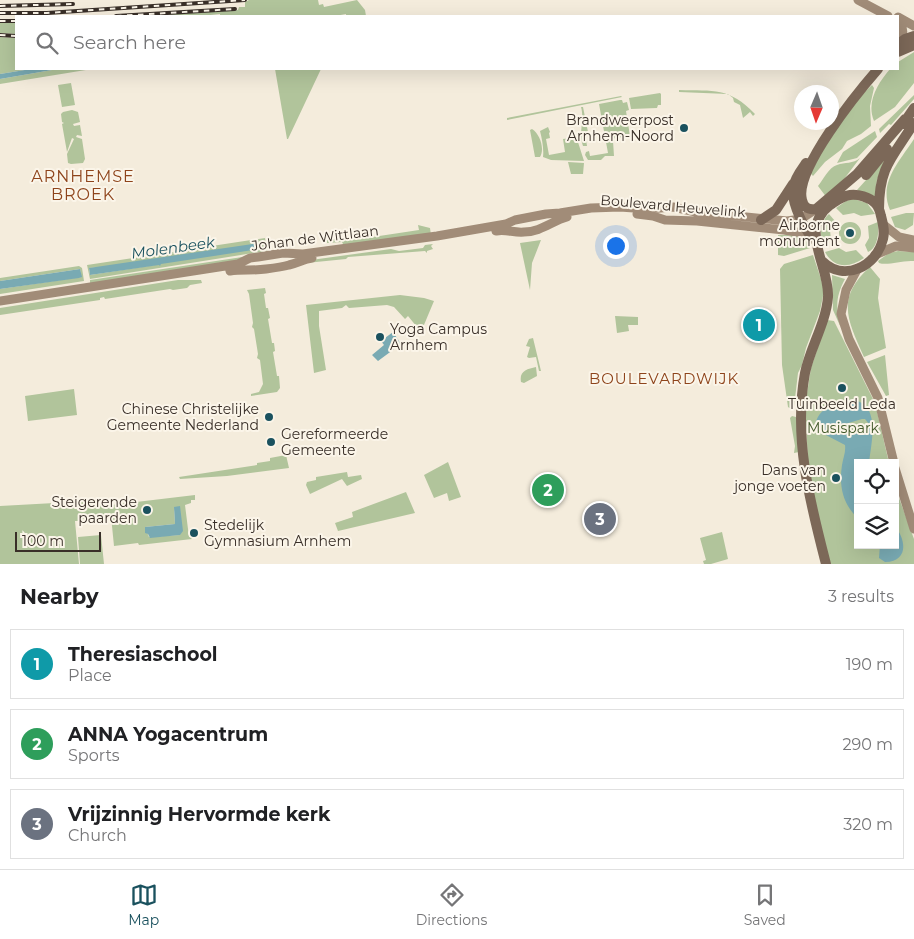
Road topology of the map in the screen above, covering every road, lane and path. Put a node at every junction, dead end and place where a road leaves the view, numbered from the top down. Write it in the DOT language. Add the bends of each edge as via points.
graph roads {
  1 [pos="858,0"];
  2 [pos="868,0"];
  3 [pos="886,15"];
  4 [pos="892,15"];
  5 [pos="899,20"];
  6 [pos="899,23"];
  7 [pos="913,34"];
  8 [pos="899,47"];
  9 [pos="877,70"];
  10 [pos="914,108"];
  11 [pos="910,121"];
  12 [pos="814,156"];
  13 [pos="794,183"];
  14 [pos="841,197"];
  15 [pos="828,199"];
  16 [pos="661,208"];
  17 [pos="678,208"];
  18 [pos="816,209"];
  19 [pos="879,209"];
  20 [pos="546,214"];
  21 [pos="658,217"];
  22 [pos="801,219"];
  23 [pos="515,220"];
  24 [pos="761,220"];
  25 [pos="677,221"];
  26 [pos="884,225"];
  27 [pos="547,227"];
  28 [pos="516,231"];
  29 [pos="912,238"];
  30 [pos="813,239"];
  31 [pos="914,248"];
  32 [pos="283,253"];
  33 [pos="875,255"];
  34 [pos="258,256"];
  35 [pos="822,261"];
  36 [pos="284,266"];
  37 [pos="858,268"];
  38 [pos="259,270"];
  39 [pos="0,301"];
  40 [pos="0,306"];
  41 [pos="893,459"];
  42 [pos="899,480"];
  43 [pos="914,529"];
  44 [pos="826,564"];
  1 -- 3 [label="main road"];
  2 -- 4 [label="main road"];
  5 -- 7 [label="main road"];
  6 -- 8 [label="main road" via="902,36"];
  7 -- 8 [label="main road"];
  9 -- 12 [label="main road" via="850,102"];
  10 -- 11 [label="main road"];
  11 -- 14 [label="main road" via="877,163"];
  11 -- 15 [label="main road"];
  11 -- 19 [label="main road" via="882,177"];
  12 -- 13 [label="main road"];
  12 -- 18 [label="main road" via="801,194 805,208"];
  13 -- 22 [label="main road" via="794,201"];
  13 -- 24 [label="main road" via="776,210"];
  14 -- 15 [label="main road"];
  14 -- 19 [label="main road" via="864,197"];
  14 -- 30 [label="main road" via="825,209"];
  15 -- 18 [label="main road"];
  16 -- 17 [label="main road, Boulevard Heuvelink"];
  16 -- 20 [label="main road, Boulevard Heuvelink" via="606,207"];
  16 -- 21 [label="main road"];
  17 -- 24 [label="main road, Boulevard Heuvelink"];
  17 -- 25 [label="main road" via="681,214"];
  18 -- 22 [label="main road"];
  19 -- 26 [label="main road"];
  20 -- 23 [label="main road, Boulevard Heuvelink"];
  20 -- 27 [label="main road" via="551,217"];
  21 -- 25 [label="main road, Boulevard Heuvelink"];
  21 -- 27 [label="main road, Boulevard Heuvelink" via="620,212 580,214 558,219"];
  22 -- 24 [label="main road, Boulevard Heuvelink"];
  22 -- 30 [label="main road"];
  23 -- 28 [label="main road"];
  23 -- 32 [label="main road, Johan de Wittlaan" via="437,236 303,254"];
  25 -- 30 [label="main road, Boulevard Heuvelink" via="776,229 802,233"];
  26 -- 29 [label="main road" via="899,237"];
  26 -- 33 [label="main road" via="883,239"];
  27 -- 28 [label="main road, Boulevard Heuvelink"];
  28 -- 36 [label="main road, Johan de Wittlaan" via="504,230 304,259"];
  30 -- 35 [label="main road"];
  31 -- 33 [label="main road" via="896,246"];
  32 -- 34 [label="main road, Johan de Wittlaan"];
  32 -- 36 [label="main road" via="288,257"];
  33 -- 37 [label="main road"];
  34 -- 38 [label="main road" via="255,265"];
  34 -- 39 [label="main road, Johan de Wittlaan" via="238,264"];
  35 -- 37 [label="main road" via="840,271 850,272"];
  35 -- 44 [label="main road" via="828,287 827,304 811,350 800,412 806,482"];
  36 -- 38 [label="main road, Johan de Wittlaan"];
  37 -- 41 [label="main road" via="846,290 841,314 849,339 878,398"];
  38 -- 40 [label="main road, Johan de Wittlaan" via="235,270"];
  42 -- 43 [label="main road"];
}
